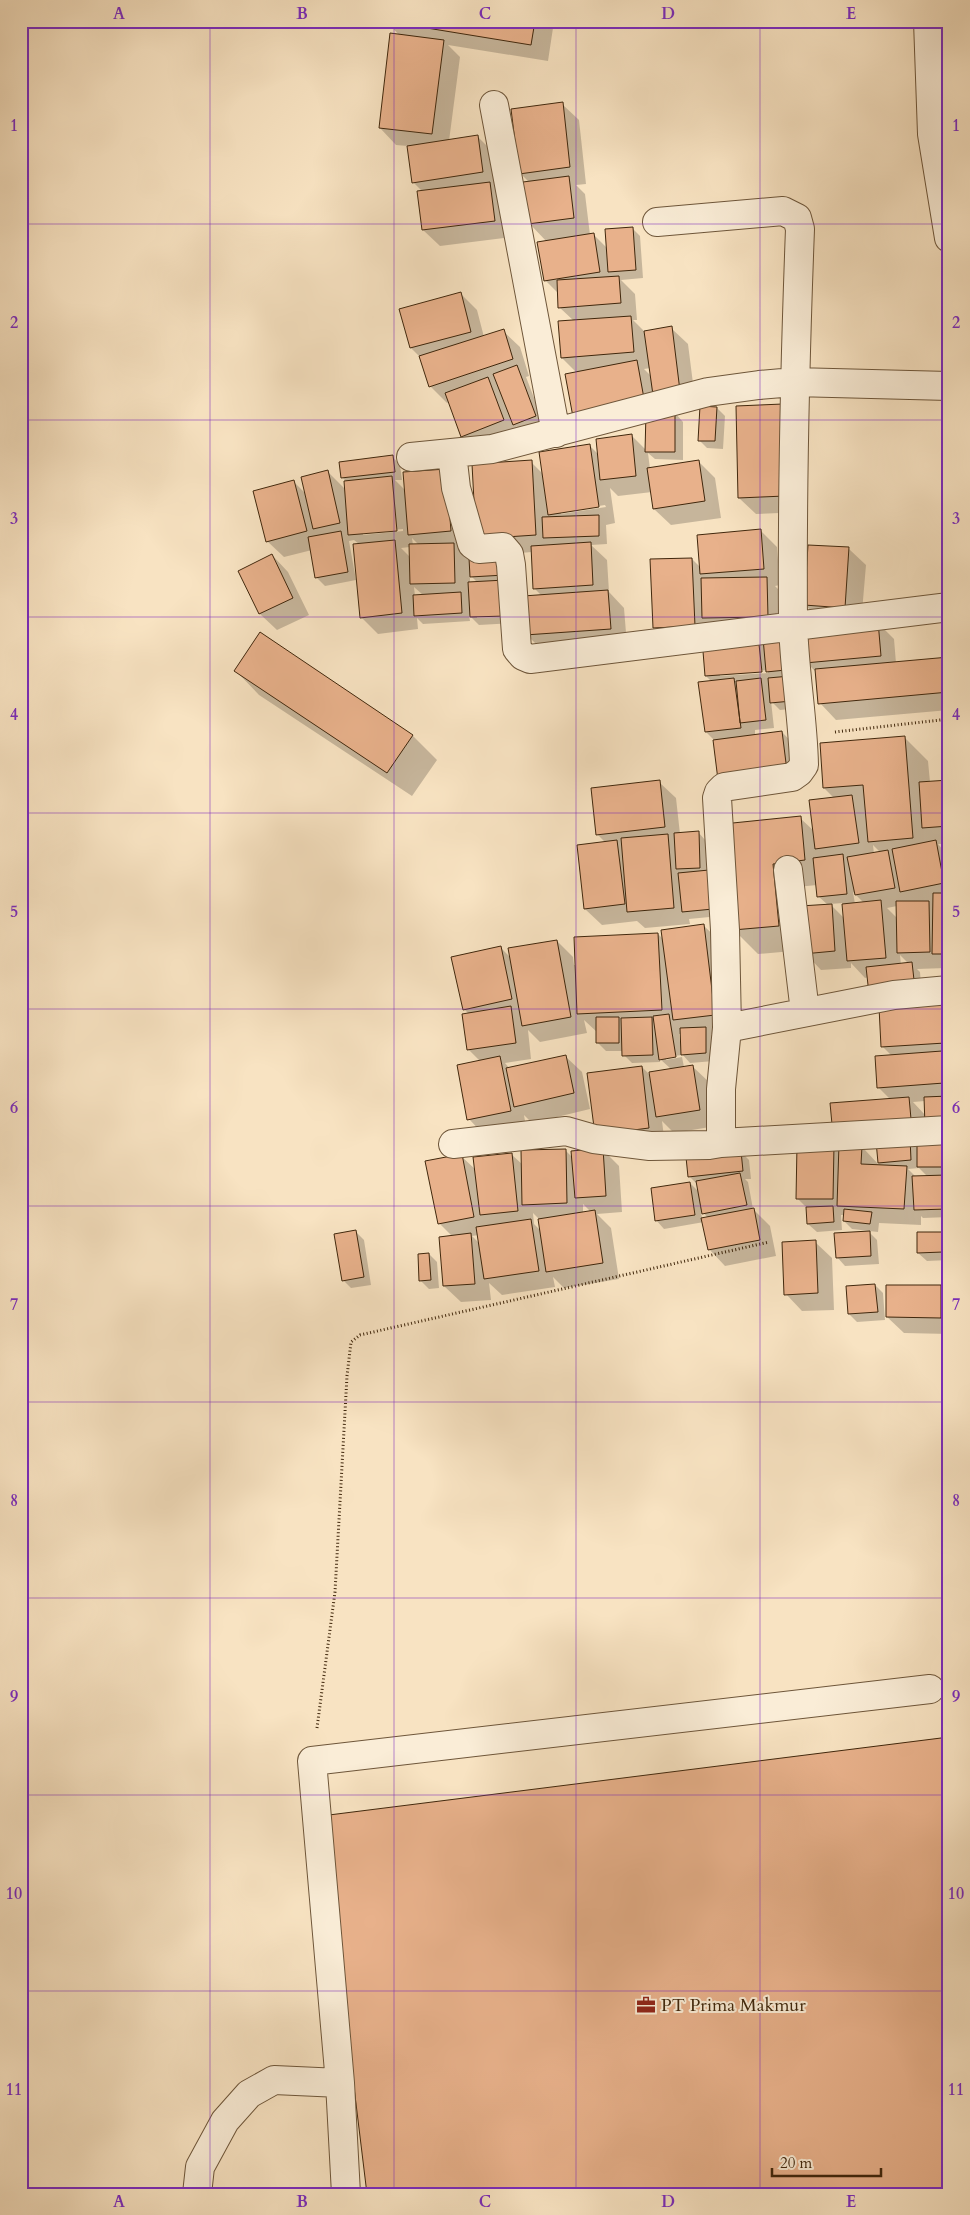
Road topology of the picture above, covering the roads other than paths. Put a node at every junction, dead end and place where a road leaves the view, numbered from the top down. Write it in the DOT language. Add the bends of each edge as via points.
graph roads {
  1 [pos="928,21"];
  2 [pos="494,106"];
  3 [pos="657,222"];
  4 [pos="949,238"];
  5 [pos="794,382"];
  6 [pos="949,386"];
  7 [pos="556,433"];
  8 [pos="452,453"];
  9 [pos="411,457"];
  10 [pos="949,607"];
  11 [pos="793,625"];
  12 [pos="788,870"];
  13 [pos="949,990"];
  14 [pos="805,1012"];
  15 [pos="728,1028"];
  16 [pos="949,1130"];
  17 [pos="720,1143"];
  18 [pos="453,1144"];
  19 [pos="930,1689"];
  20 [pos="340,2083"];
  21 [pos="197,2194"];
  22 [pos="346,2194"];
  1 -- 4 [label="street" via="932,134"];
  2 -- 7 [label="street"];
  3 -- 5 [label="street" via="783,211 797,218 800,229"];
  5 -- 6 [label="street"];
  5 -- 7 [label="street" via="708,392"];
  5 -- 11 [label="street"];
  7 -- 8 [label="street" via="492,449"];
  8 -- 9 [label="street"];
  8 -- 11 [label="street" via="456,488 472,544 479,549 503,547 509,554 517,649 523,656 530,659"];
  10 -- 11 [label="street"];
  11 -- 15 [label="street" via="804,765 792,776 724,787 717,798"];
  12 -- 14 [label="street"];
  13 -- 14 [label="street" via="894,995"];
  14 -- 15 [label="street"];
  15 -- 17 [label="street" via="721,1089"];
  16 -- 17 [label="street"];
  17 -- 18 [label="street" via="650,1146 594,1139 566,1131"];
  19 -- 20 [label="street" via="312,1761"];
  20 -- 21 [label="street" via="274,2080 249,2094 225,2121 200,2167"];
  20 -- 22 [label="street"];
}
